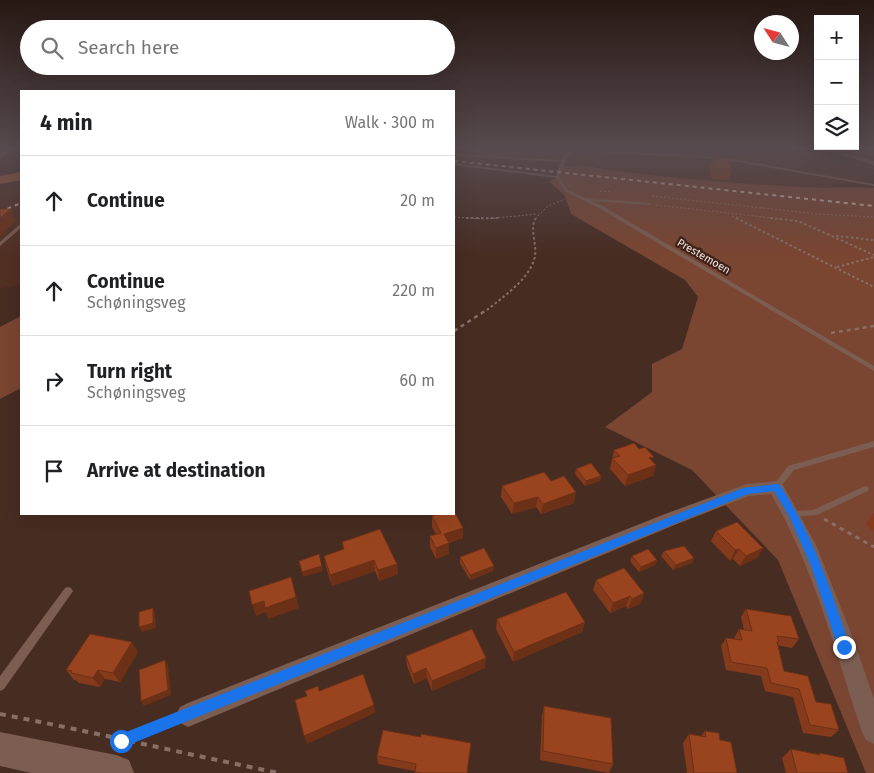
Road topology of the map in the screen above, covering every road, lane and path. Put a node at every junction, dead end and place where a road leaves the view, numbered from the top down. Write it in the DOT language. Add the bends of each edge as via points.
graph roads {
  1 [pos="562,184"];
  2 [pos="616,192"];
  3 [pos="575,195"];
  4 [pos="647,196"];
  5 [pos="584,199"];
  6 [pos="648,204"];
  7 [pos="538,214"];
  8 [pos="731,215"];
  9 [pos="455,217"];
  10 [pos="874,217"];
  11 [pos="20,227"];
  12 [pos="832,236"];
  13 [pos="874,240"];
  14 [pos="0,244"];
  15 [pos="874,256"];
  16 [pos="835,267"];
  17 [pos="874,287"];
  18 [pos="874,326"];
  19 [pos="455,331"];
  20 [pos="821,337"];
  21 [pos="874,369"];
  22 [pos="874,444"];
  23 [pos="776,487"];
  24 [pos="865,489"];
  25 [pos="814,513"];
  26 [pos="793,514"];
  27 [pos="874,547"];
  28 [pos="68,591"];
  29 [pos="0,685"];
  30 [pos="0,714"];
  31 [pos="188,715"];
  32 [pos="874,732"];
  33 [pos="0,748"];
  34 [pos="119,757"];
  35 [pos="69,768"];
  36 [pos="279,773"];
  1 -- 3 [label="lane, Prestemoen"];
  2 -- 5 [label="path" via="593,192"];
  3 -- 5 [label="lane, Prestemoen"];
  3 -- 7 [label="path" via="548,206"];
  4 -- 10 [label="path"];
  5 -- 6 [label="lane"];
  5 -- 20 [label="lane, Prestemoen"];
  6 -- 8 [label="path"];
  7 -- 9 [label="path" via="472,219"];
  7 -- 19 [label="path" via="533,226 535,257 525,277 466,326"];
  8 -- 12 [label="path" via="798,221"];
  8 -- 16 [label="path"];
  11 -- 14 [label="lane"];
  12 -- 13 [label="path"];
  12 -- 15 [label="path"];
  15 -- 16 [label="path"];
  16 -- 17 [label="path"];
  18 -- 20 [label="path"];
  20 -- 21 [label="lane, Prestemoen"];
  22 -- 23 [label="lane" via="791,468"];
  23 -- 26 [label="street"];
  23 -- 31 [label="street" via="747,490"];
  24 -- 25 [label="lane"];
  25 -- 26 [label="lane"];
  25 -- 27 [label="path"];
  26 -- 32 [label="street" via="817,566"];
  28 -- 29 [label="lane"];
  30 -- 34 [label="path" via="89,731"];
  31 -- 34 [label="path"];
  33 -- 35 [label="main road"];
  34 -- 35 [label="main road"];
  34 -- 36 [label="path"];
}
